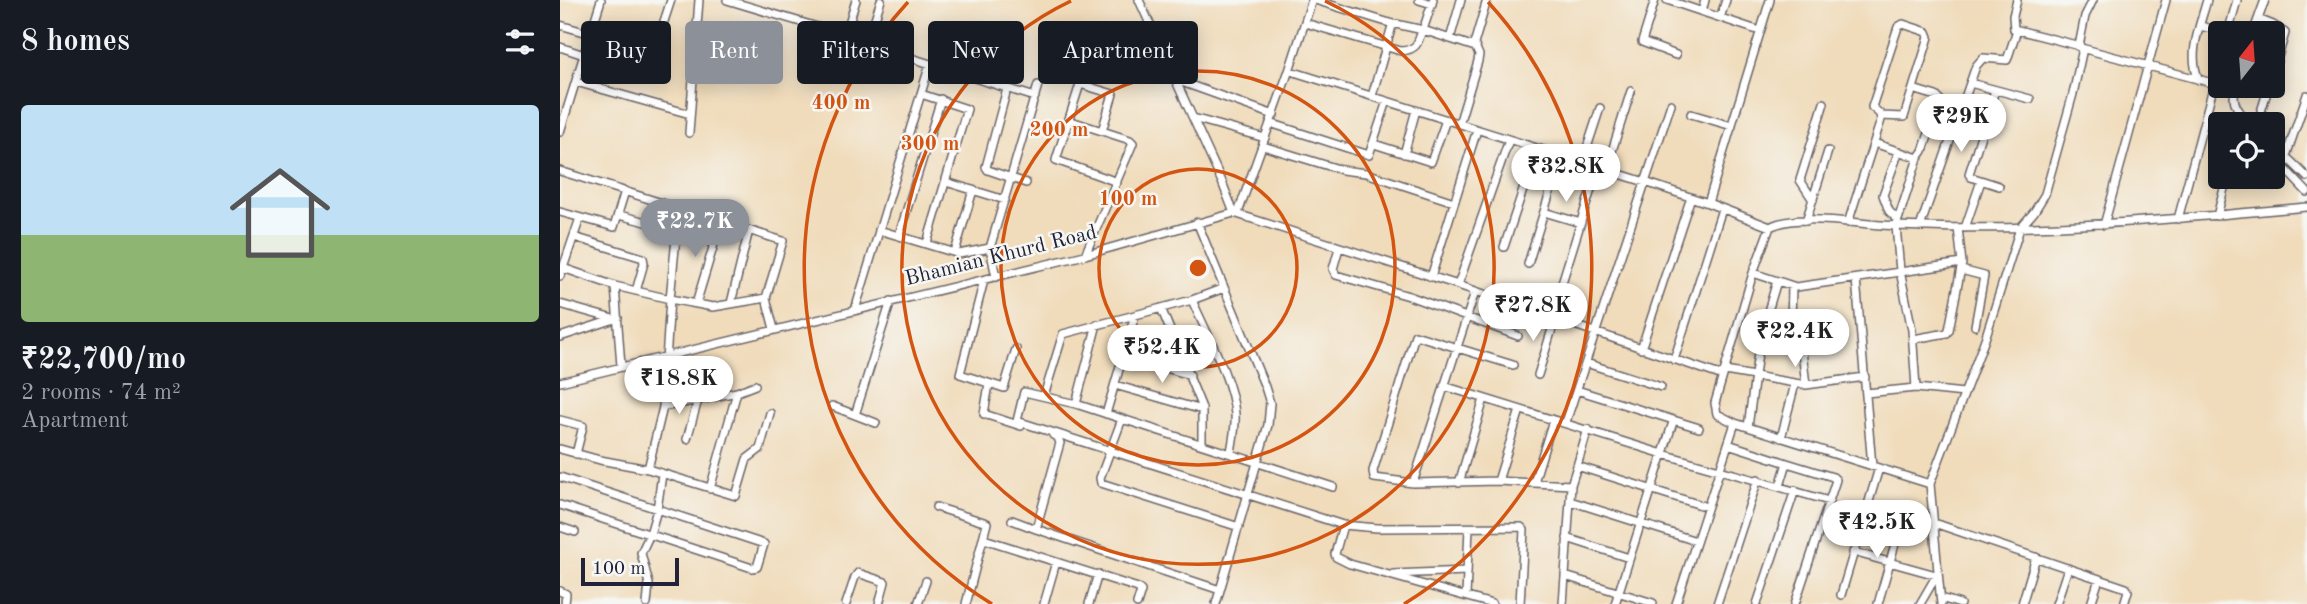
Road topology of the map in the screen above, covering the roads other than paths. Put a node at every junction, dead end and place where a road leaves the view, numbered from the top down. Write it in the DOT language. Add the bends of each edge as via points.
graph roads {
  1 [pos="601,0"];
  2 [pos="671,0"];
  3 [pos="699,0"];
  4 [pos="727,0"];
  5 [pos="856,0"];
  6 [pos="881,0"];
  7 [pos="1139,0"];
  8 [pos="1313,0"];
  9 [pos="1419,0"];
  10 [pos="1461,0"];
  11 [pos="1487,0"];
  12 [pos="1654,0"];
  13 [pos="1667,0"];
  14 [pos="1705,0"];
  15 [pos="1726,0"];
  16 [pos="1770,0"];
  17 [pos="2017,0"];
  18 [pos="2093,0"];
  19 [pos="2166,0"];
  20 [pos="2207,0"];
  21 [pos="2237,0"];
  22 [pos="2265,0"];
  23 [pos="1432,2"];
  24 [pos="1702,12"];
  25 [pos="1720,18"];
  26 [pos="2258,19"];
  27 [pos="595,21"];
  28 [pos="664,21"];
  29 [pos="1149,21"];
  30 [pos="2231,21"];
  31 [pos="2263,21"];
  32 [pos="1305,23"];
  33 [pos="1394,24"];
  34 [pos="560,25"];
  35 [pos="2200,26"];
  36 [pos="2208,28"];
  37 [pos="581,30"];
  38 [pos="1422,30"];
  39 [pos="2017,30"];
  40 [pos="1760,31"];
  41 [pos="1450,39"];
  42 [pos="560,47"];
  43 [pos="1475,47"];
  44 [pos="1385,48"];
  45 [pos="2080,48"];
  46 [pos="581,54"];
  47 [pos="1676,55"];
  48 [pos="928,63"];
  49 [pos="581,65"];
  50 [pos="2147,66"];
  51 [pos="928,71"];
  52 [pos="1289,71"];
  53 [pos="2200,80"];
  54 [pos="576,82"];
  55 [pos="2208,82"];
  56 [pos="1970,83"];
  57 [pos="992,84"];
  58 [pos="1178,84"];
  59 [pos="1188,84"];
  60 [pos="1038,85"];
  61 [pos="1007,89"];
  62 [pos="1913,89"];
  63 [pos="1996,90"];
  64 [pos="1631,91"];
  65 [pos="921,94"];
  66 [pos="2307,95"];
  67 [pos="1372,96"];
  68 [pos="1035,97"];
  69 [pos="2210,98"];
  70 [pos="941,99"];
  71 [pos="2030,99"];
  72 [pos="1387,101"];
  73 [pos="1824,103"];
  74 [pos="1671,104"];
  75 [pos="1600,108"];
  76 [pos="1416,110"];
  77 [pos="690,114"];
  78 [pos="1692,114"];
  79 [pos="1881,116"];
  80 [pos="1193,118"];
  81 [pos="1272,119"];
  82 [pos="1068,120"];
  83 [pos="1446,120"];
  84 [pos="1459,124"];
  85 [pos="1732,126"];
  86 [pos="1477,130"];
  87 [pos="1102,131"];
  88 [pos="560,132"];
  89 [pos="689,133"];
  90 [pos="1509,140"];
  91 [pos="1264,142"];
  92 [pos="1874,143"];
  93 [pos="1374,144"];
  94 [pos="1537,148"];
  95 [pos="1828,151"];
  96 [pos="1899,151"];
  97 [pos="1404,154"];
  98 [pos="1561,156"];
  99 [pos="2286,156"];
  100 [pos="1919,158"];
  101 [pos="1581,163"];
  102 [pos="1602,169"];
  103 [pos="2285,169"];
  104 [pos="560,171"];
  105 [pos="2307,177"];
  106 [pos="1012,179"];
  107 [pos="1981,181"];
  108 [pos="946,182"];
  109 [pos="1116,182"];
  110 [pos="1645,182"];
  111 [pos="1026,183"];
  112 [pos="1999,186"];
  113 [pos="2224,189"];
  114 [pos="973,190"];
  115 [pos="625,191"];
  116 [pos="2307,192"];
  117 [pos="1691,197"];
  118 [pos="1005,200"];
  119 [pos="1813,200"];
  120 [pos="1454,202"];
  121 [pos="1708,203"];
  122 [pos="2307,207"];
  123 [pos="679,208"];
  124 [pos="1722,209"];
  125 [pos="560,212"];
  126 [pos="1544,212"];
  127 [pos="1236,213"];
  128 [pos="619,215"];
  129 [pos="2217,216"];
  130 [pos="580,218"];
  131 [pos="2178,219"];
  132 [pos="721,221"];
  133 [pos="1806,221"];
  134 [pos="1196,222"];
  135 [pos="1581,223"];
  136 [pos="1848,223"];
  137 [pos="1897,223"];
  138 [pos="2104,225"];
  139 [pos="1770,227"];
  140 [pos="1920,227"];
  141 [pos="1962,228"];
  142 [pos="2020,228"];
  143 [pos="677,230"];
  144 [pos="749,230"];
  145 [pos="878,230"];
  146 [pos="899,235"];
  147 [pos="573,237"];
  148 [pos="927,243"];
  149 [pos="1504,247"];
  150 [pos="990,248"];
  151 [pos="1339,248"];
  152 [pos="955,252"];
  153 [pos="1085,255"];
  154 [pos="1528,264"];
  155 [pos="1962,267"];
  156 [pos="561,272"];
  157 [pos="1753,273"];
  158 [pos="1900,273"];
  159 [pos="996,277"];
  160 [pos="1431,277"];
  161 [pos="1856,279"];
  162 [pos="984,280"];
  163 [pos="1777,281"];
  164 [pos="1458,285"];
  165 [pos="615,286"];
  166 [pos="1792,286"];
  167 [pos="1224,288"];
  168 [pos="636,291"];
  169 [pos="1475,292"];
  170 [pos="766,298"];
  171 [pos="670,299"];
  172 [pos="1192,300"];
  173 [pos="891,301"];
  174 [pos="731,303"];
  175 [pos="560,304"];
  176 [pos="696,304"];
  177 [pos="1161,308"];
  178 [pos="855,310"];
  179 [pos="1135,314"];
  180 [pos="1466,318"];
  181 [pos="1553,318"];
  182 [pos="617,319"];
  183 [pos="1791,323"];
  184 [pos="1097,324"];
  185 [pos="1975,326"];
  186 [pos="774,329"];
  187 [pos="1802,330"];
  188 [pos="1596,333"];
  189 [pos="1518,336"];
  190 [pos="560,337"];
  191 [pos="1913,338"];
  192 [pos="1457,347"];
  193 [pos="1016,349"];
  194 [pos="1641,349"];
  195 [pos="666,356"];
  196 [pos="1124,356"];
  197 [pos="1674,359"];
  198 [pos="1586,363"];
  199 [pos="1513,365"];
  200 [pos="621,366"];
  201 [pos="1724,374"];
  202 [pos="1190,375"];
  203 [pos="1538,375"];
  204 [pos="1754,377"];
  205 [pos="1865,377"];
  206 [pos="560,382"];
  207 [pos="989,384"];
  208 [pos="1795,384"];
  209 [pos="755,385"];
  210 [pos="1115,385"];
  211 [pos="1806,385"];
  212 [pos="1444,386"];
  213 [pos="1661,387"];
  214 [pos="1916,388"];
  215 [pos="1577,390"];
  216 [pos="737,392"];
  217 [pos="1866,393"];
  218 [pos="1964,393"];
  219 [pos="1044,396"];
  220 [pos="1484,399"];
  221 [pos="698,400"];
  222 [pos="1076,404"];
  223 [pos="832,405"];
  224 [pos="663,407"];
  225 [pos="1202,410"];
  226 [pos="1520,410"];
  227 [pos="770,413"];
  228 [pos="1106,414"];
  229 [pos="855,415"];
  230 [pos="1122,419"];
  231 [pos="560,420"];
  232 [pos="1553,420"];
  233 [pos="1566,422"];
  234 [pos="1673,422"];
  235 [pos="876,423"];
  236 [pos="1735,423"];
  237 [pos="1699,428"];
  238 [pos="1748,428"];
  239 [pos="1588,429"];
  240 [pos="1782,438"];
  241 [pos="687,439"];
  242 [pos="1202,442"];
  243 [pos="1728,444"];
  244 [pos="560,449"];
  245 [pos="1110,451"];
  246 [pos="1231,452"];
  247 [pos="576,454"];
  248 [pos="1663,454"];
  249 [pos="1259,462"];
  250 [pos="1787,463"];
  251 [pos="1577,466"];
  252 [pos="1876,467"];
  253 [pos="1720,468"];
  254 [pos="648,469"];
  255 [pos="662,474"];
  256 [pos="560,477"];
  257 [pos="1758,480"];
  258 [pos="1498,481"];
  259 [pos="1534,482"];
  260 [pos="1413,483"];
  261 [pos="1459,483"];
  262 [pos="1930,484"];
  263 [pos="1571,485"];
  264 [pos="1333,486"];
  265 [pos="1780,486"];
  266 [pos="710,489"];
  267 [pos="1652,490"];
  268 [pos="1795,490"];
  269 [pos="1249,495"];
  270 [pos="1570,501"];
  271 [pos="1829,501"];
  272 [pos="560,505"];
  273 [pos="936,507"];
  274 [pos="1707,508"];
  275 [pos="657,510"];
  276 [pos="1012,520"];
  277 [pos="1901,523"];
  278 [pos="1934,523"];
  279 [pos="1639,524"];
  280 [pos="1343,525"];
  281 [pos="560,527"];
  282 [pos="1239,527"];
  283 [pos="1469,528"];
  284 [pos="1036,529"];
  285 [pos="575,532"];
  286 [pos="650,534"];
  287 [pos="1567,538"];
  288 [pos="984,539"];
  289 [pos="1696,541"];
  290 [pos="1853,551"];
  291 [pos="1629,558"];
  292 [pos="2036,558"];
  293 [pos="1056,562"];
  294 [pos="1891,562"];
  295 [pos="2068,568"];
  296 [pos="1467,571"];
  297 [pos="1098,574"];
  298 [pos="1385,574"];
  299 [pos="1937,574"];
  300 [pos="1565,576"];
  301 [pos="2099,579"];
  302 [pos="926,581"];
  303 [pos="1220,590"];
  304 [pos="560,591"];
  305 [pos="1619,592"];
  306 [pos="1841,595"];
  307 [pos="1466,596"];
  308 [pos="1941,601"];
  309 [pos="1653,603"];
  310 [pos="565,604"];
  311 [pos="647,604"];
  312 [pos="846,604"];
  313 [pos="879,604"];
  314 [pos="918,604"];
  315 [pos="966,604"];
  316 [pos="1044,604"];
  317 [pos="1088,604"];
  318 [pos="1137,604"];
  319 [pos="1216,604"];
  320 [pos="1492,604"];
  321 [pos="1520,604"];
  322 [pos="1563,604"];
  323 [pos="1615,604"];
  324 [pos="1676,604"];
  325 [pos="1717,604"];
  326 [pos="1757,604"];
  327 [pos="1795,604"];
  328 [pos="1878,604"];
  329 [pos="1920,604"];
  330 [pos="1959,604"];
  331 [pos="2022,604"];
  332 [pos="2056,604"];
  333 [pos="2091,604"];
  334 [pos="2124,604"];
  1 -- 27 [label="street"];
  2 -- 28 [label="street"];
  3 -- 77 [label="street"];
  4 -- 5 [label="street" via="844,35"];
  6 -- 48 [label="street" via="869,44"];
  7 -- 29 [label="street"];
  8 -- 32 [label="street"];
  8 -- 33 [label="street"];
  9 -- 23 [label="street"];
  10 -- 41 [label="street"];
  11 -- 43 [label="street"];
  12 -- 47 [label="street" via="1642,42"];
  13 -- 24 [label="street"];
  14 -- 24 [label="street"];
  15 -- 25 [label="street"];
  16 -- 40 [label="street"];
  17 -- 39 [label="street" via="2012,24"];
  18 -- 45 [label="street" via="2085,16"];
  19 -- 50 [label="street"];
  20 -- 35 [label="street"];
  21 -- 30 [label="street"];
  22 -- 26 [label="street"];
  23 -- 38 [label="street"];
  24 -- 25 [label="street"];
  25 -- 40 [label="street"];
  26 -- 31 [label="street"];
  32 -- 44 [label="street"];
  32 -- 52 [label="street"];
  33 -- 38 [label="street"];
  33 -- 44 [label="street"];
  34 -- 37 [label="street"];
  35 -- 36 [label="street"];
  35 -- 53 [label="street" via="2193,65"];
  38 -- 41 [label="street"];
  38 -- 44 [label="street" via="1411,51"];
  39 -- 45 [label="street"];
  39 -- 56 [label="street" via="2007,60 1983,58"];
  40 -- 85 [label="street"];
  41 -- 43 [label="street"];
  42 -- 46 [label="street"];
  43 -- 84 [label="street" via="1478,61"];
  44 -- 67 [label="street"];
  45 -- 50 [label="street"];
  45 -- 142 [label="street" via="2073,94 2045,194"];
  49 -- 54 [label="street"];
  50 -- 53 [label="street"];
  50 -- 138 [label="street"];
  51 -- 65 [label="street"];
  52 -- 67 [label="street"];
  52 -- 81 [label="street"];
  53 -- 55 [label="street"];
  54 -- 77 [label="street"];
  54 -- 88 [label="street"];
  56 -- 63 [label="street"];
  56 -- 140 [label="street"];
  57 -- 61 [label="street"];
  58 -- 80 [label="street"];
  59 -- 81 [label="street"];
  60 -- 68 [label="street"];
  61 -- 68 [label="street"];
  61 -- 106 [label="street" via="986,166"];
  62 -- 79 [label="street" via="1904,117"];
  62 -- 79 [label="street" via="1929,34 1900,24 1872,107"];
  62 -- 100 [label="street" via="1940,100"];
  63 -- 71 [label="street"];
  63 -- 107 [label="street" via="1969,174"];
  64 -- 102 [label="street"];
  65 -- 70 [label="street"];
  65 -- 145 [label="street"];
  66 -- 99 [label="street"];
  67 -- 72 [label="street"];
  68 -- 106 [label="street"];
  69 -- 131 [label="street"];
  70 -- 108 [label="street" via="967,109"];
  70 -- 146 [label="street"];
  72 -- 76 [label="street"];
  72 -- 93 [label="street"];
  73 -- 119 [label="street" via="1800,180"];
  74 -- 110 [label="street"];
  75 -- 101 [label="street"];
  76 -- 83 [label="street"];
  76 -- 97 [label="street"];
  77 -- 89 [label="street"];
  78 -- 85 [label="street"];
  79 -- 92 [label="street"];
  80 -- 91 [label="street"];
  80 -- 127 [label="street"];
  81 -- 91 [label="street"];
  81 -- 93 [label="street" via="1368,155"];
  82 -- 87 [label="street"];
  82 -- 87 [label="street" via="1080,85 1103,90 1113,94"];
  82 -- 109 [label="street" via="1057,161"];
  83 -- 84 [label="street"];
  83 -- 97 [label="street" via="1432,162"];
  84 -- 86 [label="street"];
  85 -- 121 [label="street"];
  86 -- 90 [label="street"];
  86 -- 120 [label="street"];
  87 -- 109 [label="street" via="1133,143"];
  90 -- 94 [label="street"];
  90 -- 164 [label="street"];
  91 -- 120 [label="street"];
  91 -- 127 [label="street"];
  92 -- 96 [label="street"];
  92 -- 136 [label="street"];
  93 -- 97 [label="street"];
  94 -- 98 [label="street"];
  94 -- 149 [label="street"];
  95 -- 119 [label="street"];
  96 -- 100 [label="street"];
  96 -- 137 [label="street" via="1884,195"];
  98 -- 101 [label="street"];
  98 -- 126 [label="street"];
  99 -- 105 [label="street"];
  100 -- 137 [label="street"];
  101 -- 102 [label="street"];
  102 -- 110 [label="street"];
  102 -- 135 [label="street"];
  103 -- 116 [label="street"];
  104 -- 115 [label="street"];
  106 -- 111 [label="street"];
  106 -- 118 [label="street"];
  107 -- 112 [label="street"];
  107 -- 141 [label="street"];
  108 -- 114 [label="street"];
  108 -- 148 [label="street"];
  109 -- 153 [label="street"];
  110 -- 117 [label="street"];
  110 -- 188 [label="street"];
  113 -- 129 [label="street"];
  114 -- 118 [label="street"];
  114 -- 152 [label="street"];
  115 -- 123 [label="street"];
  115 -- 128 [label="street"];
  117 -- 121 [label="street"];
  117 -- 194 [label="street"];
  118 -- 150 [label="street"];
  119 -- 133 [label="street"];
  120 -- 160 [label="street"];
  121 -- 124 [label="street"];
  122 -- 129 [label="street"];
  123 -- 132 [label="street"];
  123 -- 143 [label="street"];
  124 -- 139 [label="street"];
  124 -- 197 [label="street"];
  125 -- 130 [label="street"];
  126 -- 135 [label="street"];
  126 -- 154 [label="street"];
  127 -- 134 [label="street, Bhamian Khurd Road"];
  127 -- 151 [label="street"];
  128 -- 130 [label="street" via="614,227"];
  128 -- 143 [label="street"];
  129 -- 131 [label="street"];
  130 -- 147 [label="street"];
  131 -- 138 [label="street"];
  132 -- 144 [label="street"];
  132 -- 176 [label="street"];
  133 -- 136 [label="street"];
  133 -- 139 [label="street"];
  134 -- 153 [label="street, Bhamian Khurd Road"];
  134 -- 167 [label="street"];
  135 -- 181 [label="street"];
  136 -- 137 [label="street"];
  137 -- 140 [label="street"];
  137 -- 158 [label="street"];
  138 -- 142 [label="street"];
  139 -- 157 [label="street"];
  140 -- 141 [label="street"];
  141 -- 142 [label="street"];
  141 -- 155 [label="street"];
  142 -- 218 [label="street"];
  143 -- 171 [label="street"];
  144 -- 170 [label="street" via="784,243"];
  144 -- 174 [label="street"];
  145 -- 146 [label="street"];
  145 -- 178 [label="street"];
  146 -- 148 [label="street"];
  147 -- 156 [label="street"];
  147 -- 168 [label="street" via="644,259"];
  148 -- 152 [label="street"];
  150 -- 152 [label="street"];
  150 -- 159 [label="street"];
  151 -- 160 [label="street"];
  151 -- 180 [label="street" via="1335,274"];
  153 -- 159 [label="street, Bhamian Khurd Road"];
  155 -- 158 [label="street"];
  155 -- 185 [label="street" via="1984,276"];
  155 -- 191 [label="street" via="1948,332"];
  156 -- 165 [label="street"];
  157 -- 163 [label="street"];
  157 -- 201 [label="street"];
  158 -- 161 [label="street"];
  158 -- 191 [label="street"];
  159 -- 162 [label="street, Bhamian Khurd Road"];
  160 -- 164 [label="street"];
  161 -- 166 [label="street"];
  161 -- 205 [label="street"];
  162 -- 173 [label="street, Bhamian Khurd Road"];
  162 -- 207 [label="street" via="960,371 962,376"];
  163 -- 166 [label="street"];
  163 -- 204 [label="street"];
  164 -- 169 [label="street"];
  165 -- 168 [label="street"];
  165 -- 182 [label="street"];
  166 -- 183 [label="street"];
  167 -- 172 [label="street"];
  167 -- 249 [label="street" via="1270,403"];
  168 -- 171 [label="street"];
  169 -- 180 [label="street"];
  169 -- 181 [label="street"];
  170 -- 174 [label="street"];
  170 -- 186 [label="street"];
  171 -- 176 [label="street"];
  171 -- 195 [label="street"];
  172 -- 177 [label="street"];
  172 -- 246 [label="street" via="1234,407"];
  173 -- 178 [label="street, Bhamian Khurd Road"];
  173 -- 229 [label="street"];
  174 -- 176 [label="street"];
  175 -- 182 [label="street"];
  177 -- 179 [label="street"];
  177 -- 202 [label="street"];
  178 -- 186 [label="street, Bhamian Khurd Road"];
  179 -- 184 [label="street"];
  179 -- 196 [label="street"];
  180 -- 189 [label="street"];
  180 -- 192 [label="street"];
  181 -- 188 [label="street"];
  181 -- 203 [label="street"];
  182 -- 190 [label="street"];
  182 -- 200 [label="street"];
  184 -- 219 [label="street" via="1061,336"];
  184 -- 222 [label="street"];
  186 -- 195 [label="street, Bhamian Khurd Road"];
  187 -- 211 [label="street"];
  188 -- 194 [label="street"];
  188 -- 198 [label="street"];
  191 -- 214 [label="street"];
  192 -- 199 [label="street"];
  192 -- 212 [label="street"];
  192 -- 260 [label="street" via="1417,334 1401,377 1373,474 1378,480"];
  193 -- 207 [label="street" via="1005,387"];
  194 -- 197 [label="street"];
  195 -- 200 [label="street, Bhamian Khurd Road"];
  195 -- 224 [label="street"];
  196 -- 202 [label="street"];
  196 -- 210 [label="street"];
  197 -- 201 [label="street"];
  198 -- 213 [label="street"];
  198 -- 215 [label="street"];
  200 -- 206 [label="street, Bhamian Khurd Road"];
  201 -- 204 [label="street"];
  201 -- 236 [label="street" via="1715,408 1721,417"];
  202 -- 225 [label="street"];
  204 -- 208 [label="street"];
  204 -- 238 [label="street"];
  205 -- 211 [label="street"];
  205 -- 217 [label="street"];
  207 -- 284 [label="street" via="986,415 1059,440"];
  208 -- 211 [label="street"];
  208 -- 240 [label="street"];
  209 -- 216 [label="street"];
  210 -- 225 [label="street"];
  210 -- 228 [label="street"];
  212 -- 220 [label="street"];
  212 -- 260 [label="street"];
  214 -- 217 [label="street"];
  214 -- 218 [label="street"];
  215 -- 233 [label="street"];
  215 -- 234 [label="street"];
  216 -- 221 [label="street"];
  216 -- 266 [label="street"];
  217 -- 252 [label="street"];
  218 -- 262 [label="street"];
  219 -- 222 [label="street"];
  219 -- 245 [label="street" via="1024,392 1017,421"];
  220 -- 226 [label="street"];
  220 -- 261 [label="street"];
  221 -- 224 [label="street"];
  221 -- 241 [label="street"];
  222 -- 228 [label="street"];
  223 -- 229 [label="street"];
  224 -- 254 [label="street"];
  225 -- 242 [label="street"];
  226 -- 232 [label="street"];
  226 -- 258 [label="street"];
  227 -- 266 [label="street" via="760,449 747,459 737,496"];
  228 -- 230 [label="street"];
  229 -- 235 [label="street"];
  230 -- 242 [label="street"];
  230 -- 245 [label="street"];
  231 -- 247 [label="street" via="584,427"];
  232 -- 233 [label="street"];
  232 -- 259 [label="street"];
  233 -- 239 [label="street"];
  234 -- 237 [label="street"];
  234 -- 248 [label="street"];
  236 -- 238 [label="street"];
  236 -- 243 [label="street"];
  238 -- 240 [label="street"];
  239 -- 248 [label="street"];
  239 -- 251 [label="street"];
  240 -- 252 [label="street"];
  242 -- 246 [label="street"];
  243 -- 250 [label="street"];
  243 -- 253 [label="street"];
  244 -- 247 [label="street"];
  245 -- 269 [label="street"];
  245 -- 282 [label="street" via="1101,483"];
  246 -- 249 [label="street"];
  247 -- 254 [label="street"];
  248 -- 253 [label="street"];
  248 -- 267 [label="street"];
  249 -- 264 [label="street"];
  249 -- 269 [label="street"];
  250 -- 265 [label="street"];
  250 -- 271 [label="street" via="1834,478"];
  251 -- 263 [label="street"];
  251 -- 267 [label="street"];
  252 -- 262 [label="street"];
  252 -- 290 [label="street"];
  253 -- 257 [label="street"];
  253 -- 274 [label="street"];
  254 -- 255 [label="street"];
  255 -- 266 [label="street"];
  255 -- 275 [label="street"];
  256 -- 275 [label="street"];
  257 -- 265 [label="street"];
  257 -- 325 [label="street"];
  258 -- 259 [label="street"];
  258 -- 261 [label="street"];
  259 -- 263 [label="street"];
  260 -- 261 [label="street"];
  262 -- 278 [label="street"];
  263 -- 270 [label="street"];
  265 -- 268 [label="street"];
  267 -- 274 [label="street"];
  267 -- 279 [label="street"];
  268 -- 271 [label="street"];
  268 -- 326 [label="street"];
  269 -- 280 [label="street"];
  269 -- 282 [label="street"];
  270 -- 279 [label="street"];
  270 -- 287 [label="street"];
  271 -- 327 [label="street"];
  272 -- 286 [label="street"];
  273 -- 288 [label="street" via="986,521"];
  274 -- 289 [label="street"];
  275 -- 286 [label="street"];
  275 -- 286 [label="street" via="764,544 757,566 752,568"];
  276 -- 284 [label="street"];
  277 -- 294 [label="street"];
  278 -- 292 [label="street"];
  278 -- 299 [label="street"];
  279 -- 289 [label="street"];
  279 -- 291 [label="street"];
  280 -- 283 [label="street"];
  280 -- 298 [label="street" via="1336,557"];
  281 -- 285 [label="street"];
  282 -- 303 [label="street"];
  283 -- 296 [label="street"];
  283 -- 321 [label="street" via="1523,529"];
  284 -- 303 [label="street"];
  286 -- 311 [label="street" via="641,553 649,584"];
  287 -- 291 [label="street"];
  287 -- 300 [label="street"];
  288 -- 293 [label="street"];
  288 -- 315 [label="street"];
  289 -- 324 [label="street"];
  290 -- 294 [label="street"];
  290 -- 306 [label="street"];
  291 -- 305 [label="street"];
  292 -- 295 [label="street"];
  292 -- 331 [label="street"];
  293 -- 297 [label="street"];
  293 -- 316 [label="street"];
  294 -- 299 [label="street"];
  294 -- 328 [label="street"];
  295 -- 301 [label="street"];
  295 -- 332 [label="street"];
  296 -- 298 [label="street"];
  296 -- 307 [label="street"];
  297 -- 317 [label="street"];
  297 -- 318 [label="street" via="1140,588"];
  298 -- 307 [label="street"];
  299 -- 308 [label="street"];
  299 -- 329 [label="street"];
  300 -- 305 [label="street"];
  300 -- 322 [label="street"];
  301 -- 333 [label="street"];
  301 -- 334 [label="street" via="2127,588"];
  302 -- 314 [label="street"];
  303 -- 319 [label="street"];
  304 -- 310 [label="street" via="566,594"];
  305 -- 309 [label="street"];
  305 -- 323 [label="street"];
  307 -- 320 [label="street"];
  308 -- 330 [label="street"];
  312 -- 313 [label="street" via="858,573 885,582"];
}
